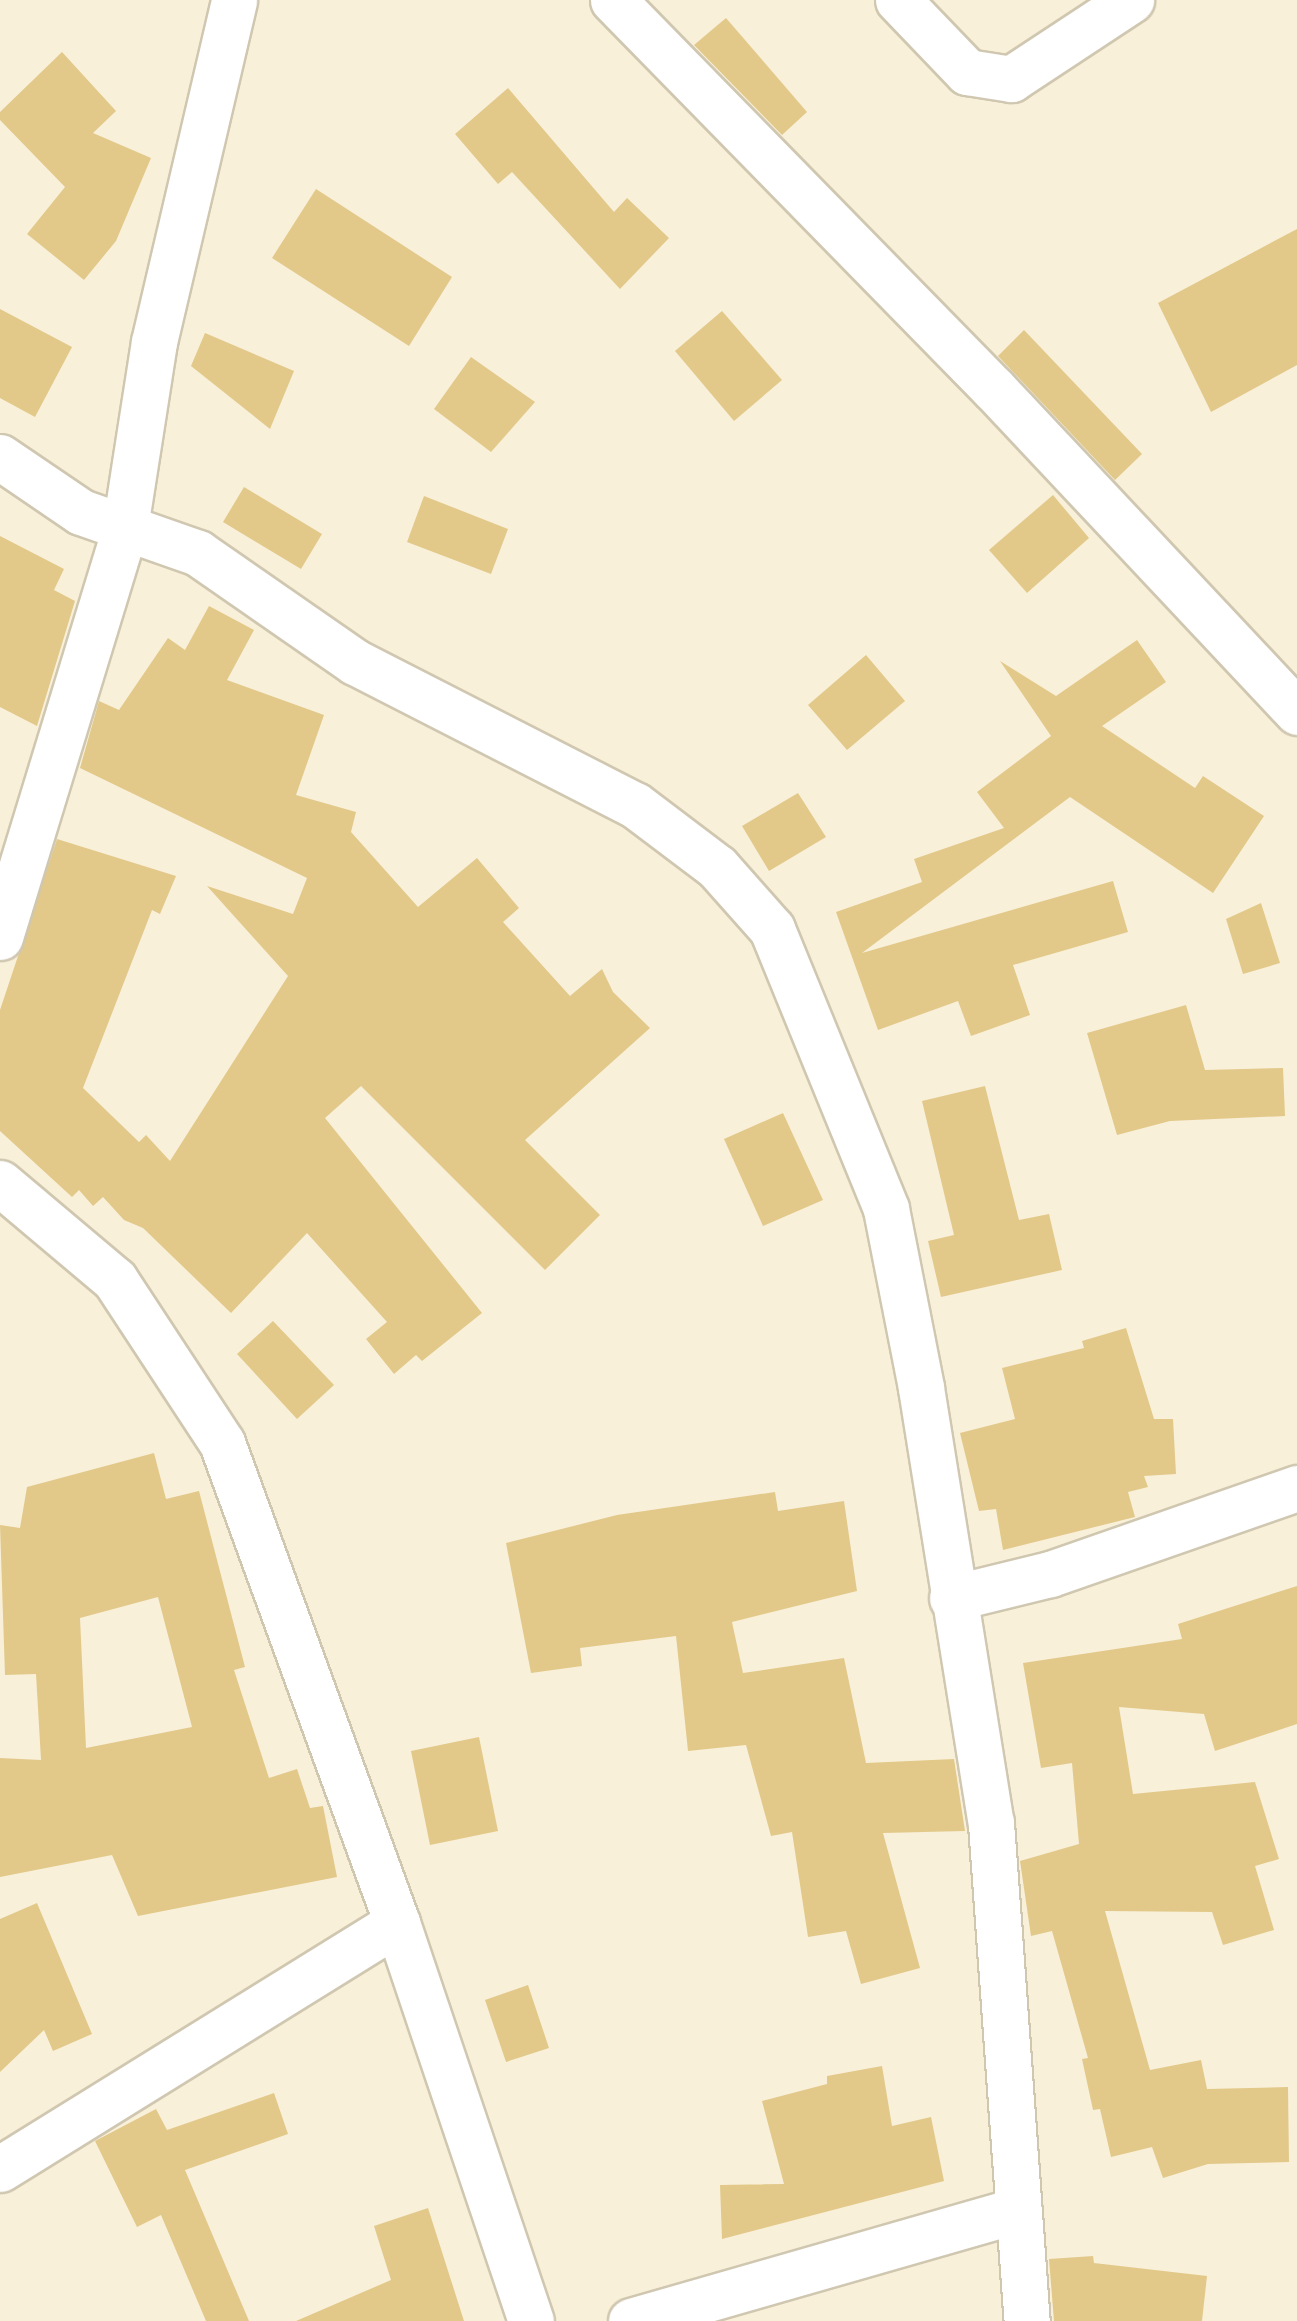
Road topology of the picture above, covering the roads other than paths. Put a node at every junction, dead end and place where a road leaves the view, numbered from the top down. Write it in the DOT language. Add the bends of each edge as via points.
graph roads {
  1 [pos="234,0"];
  2 [pos="613,0"];
  3 [pos="898,0"];
  4 [pos="1131,0"];
  5 [pos="0,457"];
  6 [pos="125,527"];
  7 [pos="1297,712"];
  8 [pos="0,938"];
  9 [pos="0,1183"];
  10 [pos="1297,1488"];
  11 [pos="952,1598"];
  12 [pos="396,1923"];
  13 [pos="0,2169"];
  14 [pos="1018,2210"];
  15 [pos="531,2321"];
  16 [pos="632,2321"];
  17 [pos="1027,2321"];
  1 -- 6 [label="street" via="154,342"];
  2 -- 7 [label="street"];
  3 -- 4 [label="street" via="967,72 1012,79"];
  5 -- 6 [label="street" via="81,512"];
  6 -- 8 [label="street"];
  6 -- 11 [label="street" via="198,554 354,662 635,804 717,867 772,929 818,1028 886,1209"];
  9 -- 12 [label="street" via="115,1280 222,1443"];
  10 -- 11 [label="street" via="1050,1574"];
  11 -- 14 [label="street" via="991,1823"];
  12 -- 13 [label="street"];
  12 -- 15 [label="street"];
  14 -- 16 [label="street"];
  14 -- 17 [label="street"];
}
